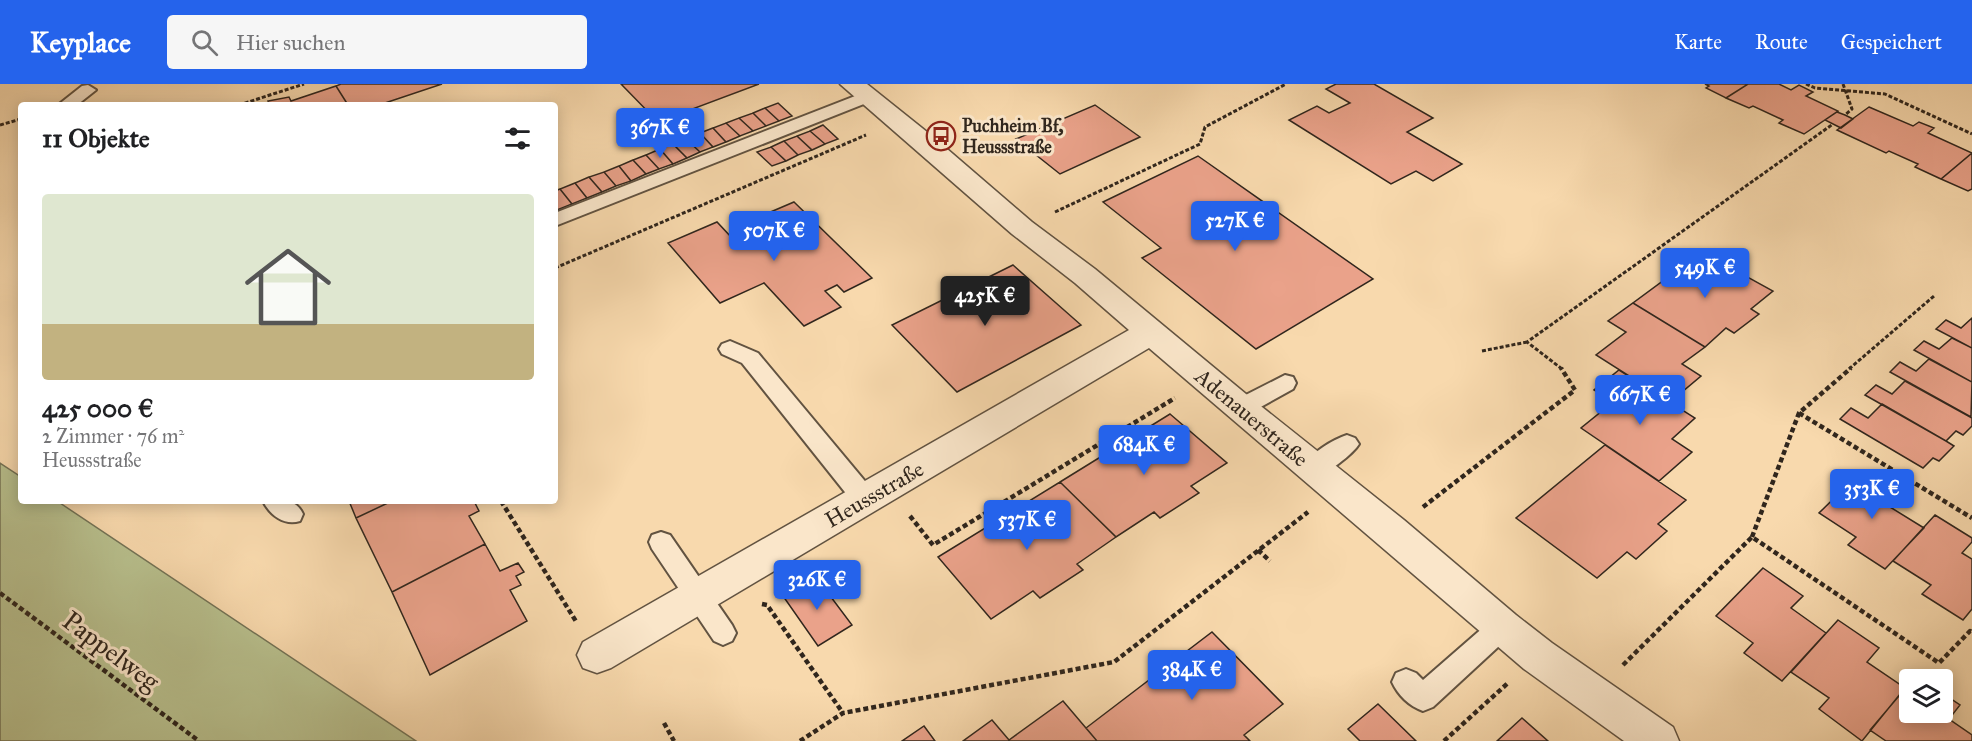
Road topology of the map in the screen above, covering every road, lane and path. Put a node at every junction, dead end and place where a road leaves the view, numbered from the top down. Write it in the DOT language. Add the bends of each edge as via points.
graph roads {
  1 [pos="304,84"];
  2 [pos="1286,84"];
  3 [pos="1806,84"];
  4 [pos="1843,84"];
  5 [pos="88,90"];
  6 [pos="860,90"];
  7 [pos="1846,90"];
  8 [pos="70,102"];
  9 [pos="247,102"];
  10 [pos="1845,115"];
  11 [pos="18,120"];
  12 [pos="899,121"];
  13 [pos="1833,124"];
  14 [pos="0,125"];
  15 [pos="1972,134"];
  16 [pos="558,219"];
  17 [pos="1022,228"];
  18 [pos="558,267"];
  19 [pos="1934,296"];
  20 [pos="1151,332"];
  21 [pos="1527,342"];
  22 [pos="730,349"];
  23 [pos="1482,351"];
  24 [pos="1285,382"];
  25 [pos="1231,400"];
  26 [pos="1798,412"];
  27 [pos="1347,444"];
  28 [pos="1326,479"];
  29 [pos="876,493"];
  30 [pos="503,504"];
  31 [pos="1972,518"];
  32 [pos="1391,531"];
  33 [pos="1752,537"];
  34 [pos="662,543"];
  35 [pos="1258,550"];
  36 [pos="1270,561"];
  37 [pos="0,593"];
  38 [pos="704,593"];
  39 [pos="1502,627"];
  40 [pos="1972,632"];
  41 [pos="723,633"];
  42 [pos="597,655"];
  43 [pos="1538,656"];
  44 [pos="1406,682"];
  45 [pos="1592,696"];
  46 [pos="843,713"];
  47 [pos="664,723"];
  48 [pos="199,741"];
  49 [pos="674,741"];
  50 [pos="800,741"];
  51 [pos="1444,741"];
  52 [pos="1658,741"];
  1 -- 9 [label="path"];
  2 -- 17 [label="path" via="1204,127 1200,144"];
  3 -- 7 [label="path"];
  4 -- 7 [label="path"];
  5 -- 8 [label="lane"];
  6 -- 12 [label="street, Adenauerstraße"];
  6 -- 16 [label="lane"];
  7 -- 10 [label="path" via="1852,109"];
  7 -- 15 [label="path" via="1885,94"];
  11 -- 14 [label="path"];
  12 -- 17 [label="street, Adenauerstraße"];
  12 -- 18 [label="path"];
  13 -- 21 [label="path"];
  17 -- 20 [label="street, Adenauerstraße"];
  19 -- 26 [label="path"];
  20 -- 25 [label="street, Adenauerstraße"];
  20 -- 29 [label="street, Heussstraße"];
  21 -- 23 [label="path"];
  21 -- 32 [label="path" via="1559,365 1575,390"];
  22 -- 29 [label="lane" via="750,357"];
  24 -- 25 [label="lane"];
  25 -- 28 [label="street, Adenauerstraße"];
  25 -- 29 [label="path" via="1198,409 1180,395 933,545"];
  26 -- 31 [label="path"];
  26 -- 33 [label="path"];
  27 -- 28 [label="lane"];
  28 -- 32 [label="street, Adenauerstraße"];
  28 -- 35 [label="path"];
  29 -- 38 [label="street, Heussstraße"];
  30 -- 42 [label="path"];
  32 -- 39 [label="street, Adenauerstraße"];
  33 -- 40 [label="path" via="1940,663"];
  33 -- 45 [label="path"];
  34 -- 38 [label="lane"];
  35 -- 36 [label="path"];
  35 -- 46 [label="path" via="1114,662"];
  37 -- 48 [label="path, Pappelweg"];
  38 -- 41 [label="lane"];
  38 -- 42 [label="street, Heussstraße"];
  38 -- 46 [label="path" via="767,605"];
  39 -- 43 [label="street, Adenauerstraße"];
  39 -- 44 [label="lane" via="1423,698"];
  43 -- 45 [label="street, Adenauerstraße"];
  43 -- 51 [label="path"];
  45 -- 52 [label="street, Adenauerstraße"];
  46 -- 50 [label="path"];
  47 -- 49 [label="path"];
}
